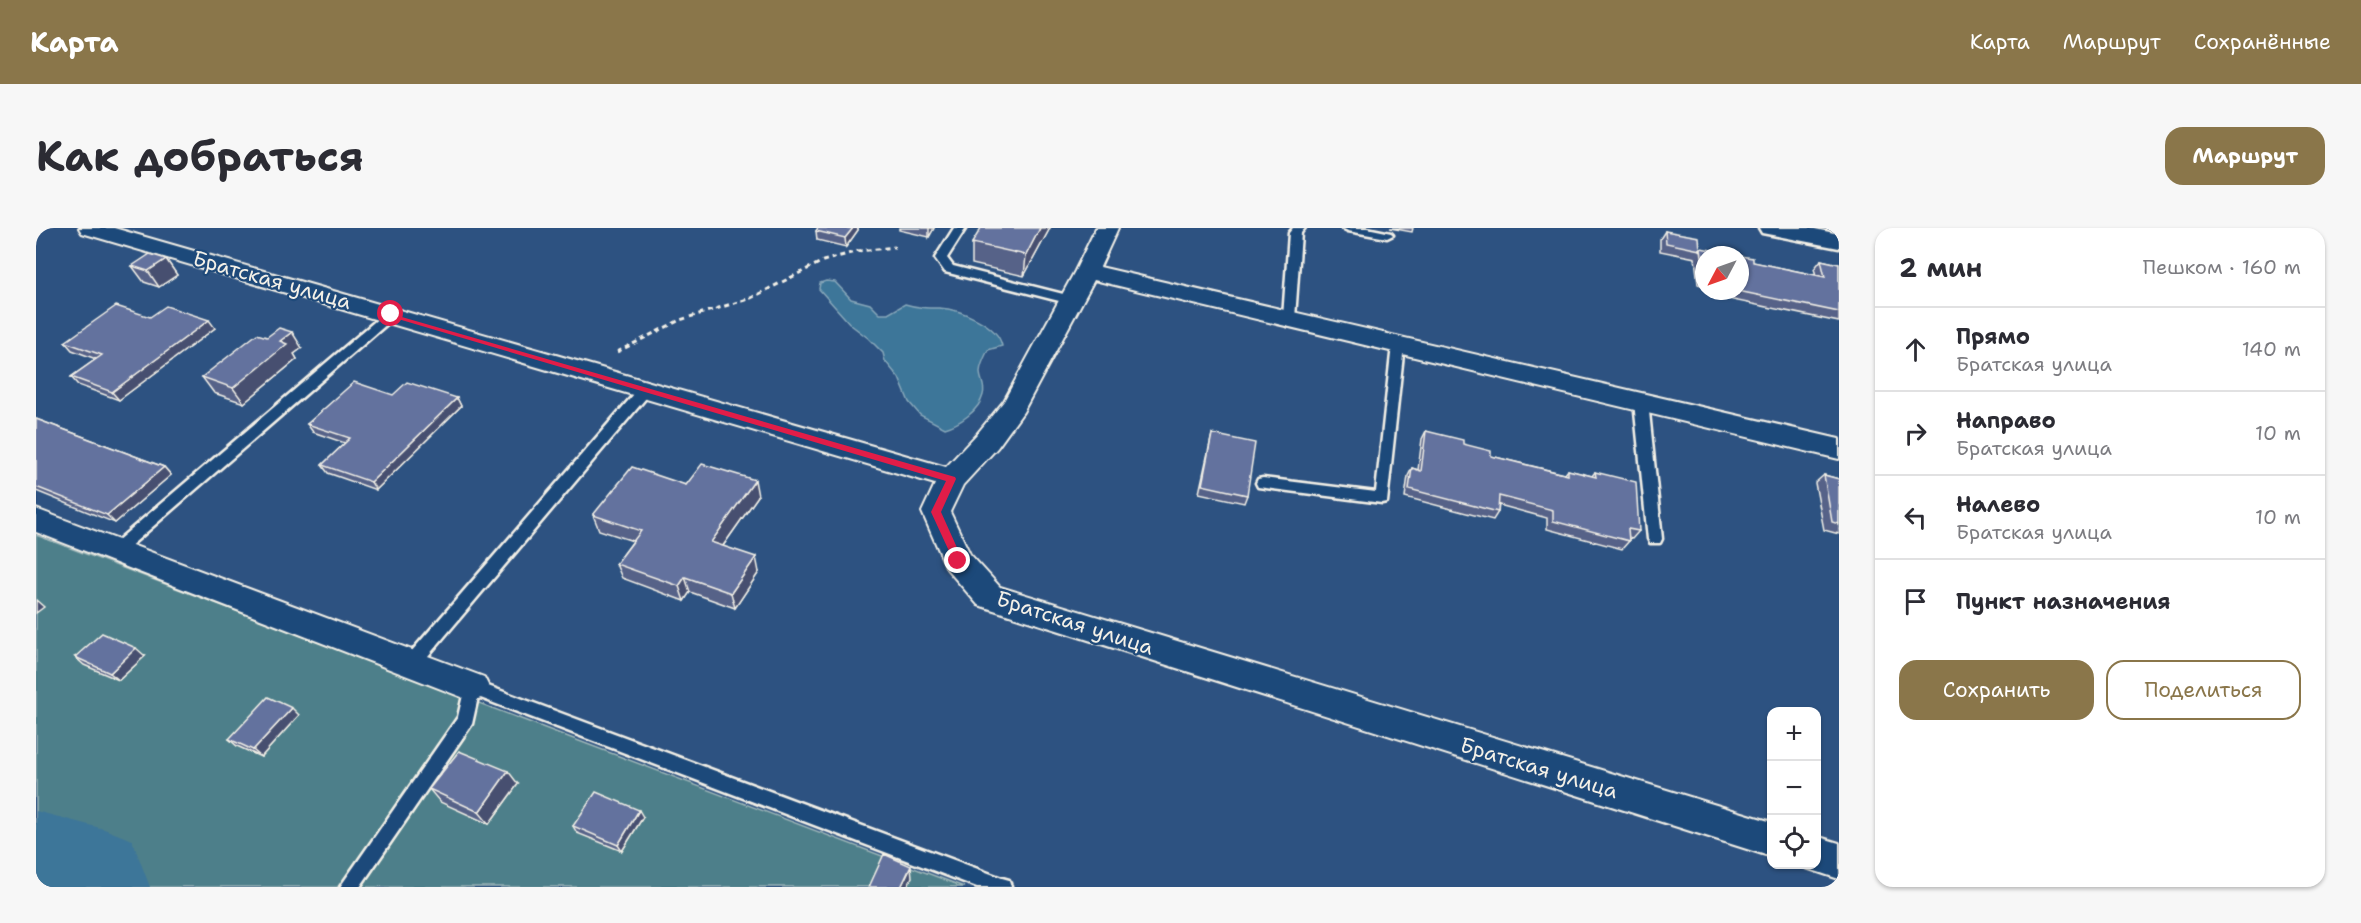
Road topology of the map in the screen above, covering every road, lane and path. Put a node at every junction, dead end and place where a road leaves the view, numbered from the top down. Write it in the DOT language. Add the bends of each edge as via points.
graph roads {
  1 [pos="90,228"];
  2 [pos="960,228"];
  3 [pos="1107,228"];
  4 [pos="1299,228"];
  5 [pos="1348,228"];
  6 [pos="1771,228"];
  7 [pos="1387,235"];
  8 [pos="1839,241"];
  9 [pos="895,247"];
  10 [pos="1087,271"];
  11 [pos="1071,300"];
  12 [pos="391,314"];
  13 [pos="1289,318"];
  14 [pos="1398,345"];
  15 [pos="582,370"];
  16 [pos="646,389"];
  17 [pos="1641,402"];
  18 [pos="1839,449"];
  19 [pos="952,479"];
  20 [pos="1263,483"];
  21 [pos="36,520"];
  22 [pos="1655,539"];
  23 [pos="115,551"];
  24 [pos="411,664"];
  25 [pos="472,687"];
  26 [pos="1767,838"];
  27 [pos="1821,856"];
  28 [pos="1839,861"];
  29 [pos="349,887"];
  30 [pos="1002,887"];
  1 -- 12 [label="street, Братская улица"];
  2 -- 11 [label="lane" via="941,258 949,269"];
  3 -- 10 [label="street"];
  4 -- 13 [label="lane" via="1295,233"];
  5 -- 7 [label="lane"];
  6 -- 8 [label="street"];
  9 -- 15 [label="path" via="858,251 823,261 751,298 680,320"];
  10 -- 11 [label="street"];
  10 -- 13 [label="street"];
  11 -- 19 [label="street" via="1014,406"];
  12 -- 15 [label="street, Братская улица"];
  12 -- 23 [label="lane"];
  13 -- 14 [label="street"];
  14 -- 17 [label="street"];
  14 -- 20 [label="lane" via="1382,498"];
  15 -- 16 [label="street, Братская улица"];
  16 -- 19 [label="street, Братская улица"];
  16 -- 24 [label="lane"];
  17 -- 18 [label="street"];
  17 -- 22 [label="lane"];
  19 -- 26 [label="street, Братская улица" via="936,512 958,561 989,596"];
  21 -- 23 [label="street"];
  23 -- 24 [label="street"];
  24 -- 25 [label="street"];
  25 -- 29 [label="lane" via="466,719"];
  25 -- 30 [label="lane"];
  27 -- 28 [label="street"];
}
